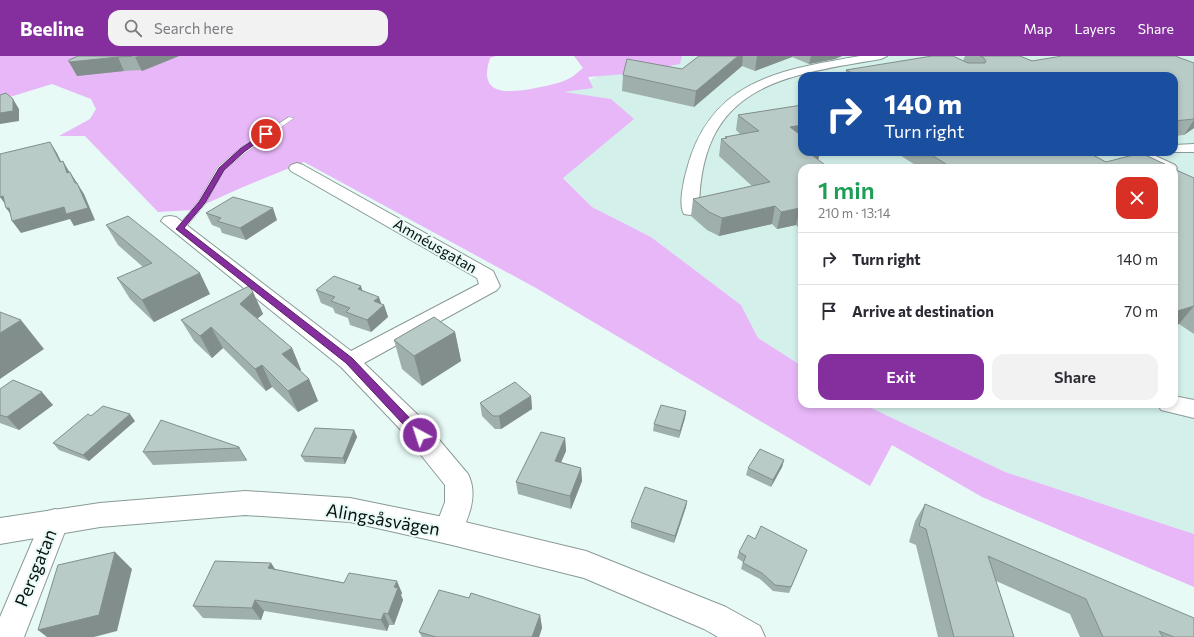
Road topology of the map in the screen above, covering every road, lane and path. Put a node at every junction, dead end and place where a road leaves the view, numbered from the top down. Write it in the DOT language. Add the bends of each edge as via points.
graph roads {
  1 [pos="881,56"];
  2 [pos="800,72"];
  3 [pos="798,73"];
  4 [pos="291,118"];
  5 [pos="1194,148"];
  6 [pos="1178,149"];
  7 [pos="1148,156"];
  8 [pos="1163,164"];
  9 [pos="297,168"];
  10 [pos="690,210"];
  11 [pos="175,225"];
  12 [pos="349,361"];
  13 [pos="1178,406"];
  14 [pos="1194,409"];
  15 [pos="55,521"];
  16 [pos="0,531"];
  17 [pos="448,531"];
  18 [pos="8,637"];
  19 [pos="749,637"];
  1 -- 2 [label="street"];
  3 -- 10 [label="street" via="749,89 729,104 712,124 698,154 690,191"];
  4 -- 11 [label="lane" via="242,151 221,169 202,203"];
  5 -- 6 [label="street"];
  7 -- 8 [label="street"];
  9 -- 12 [label="street, Amnéusgatan" via="486,276 490,286"];
  11 -- 12 [label="street"];
  12 -- 17 [label="street" via="410,423 458,482 458,502"];
  13 -- 14 [label="street"];
  15 -- 16 [label="street, Alingsåsvägen"];
  15 -- 17 [label="street, Alingsåsvägen" via="245,503 350,510"];
  15 -- 18 [label="street, Persgatan"];
  17 -- 19 [label="street, Alingsåsvägen" via="586,566 715,618"];
}
